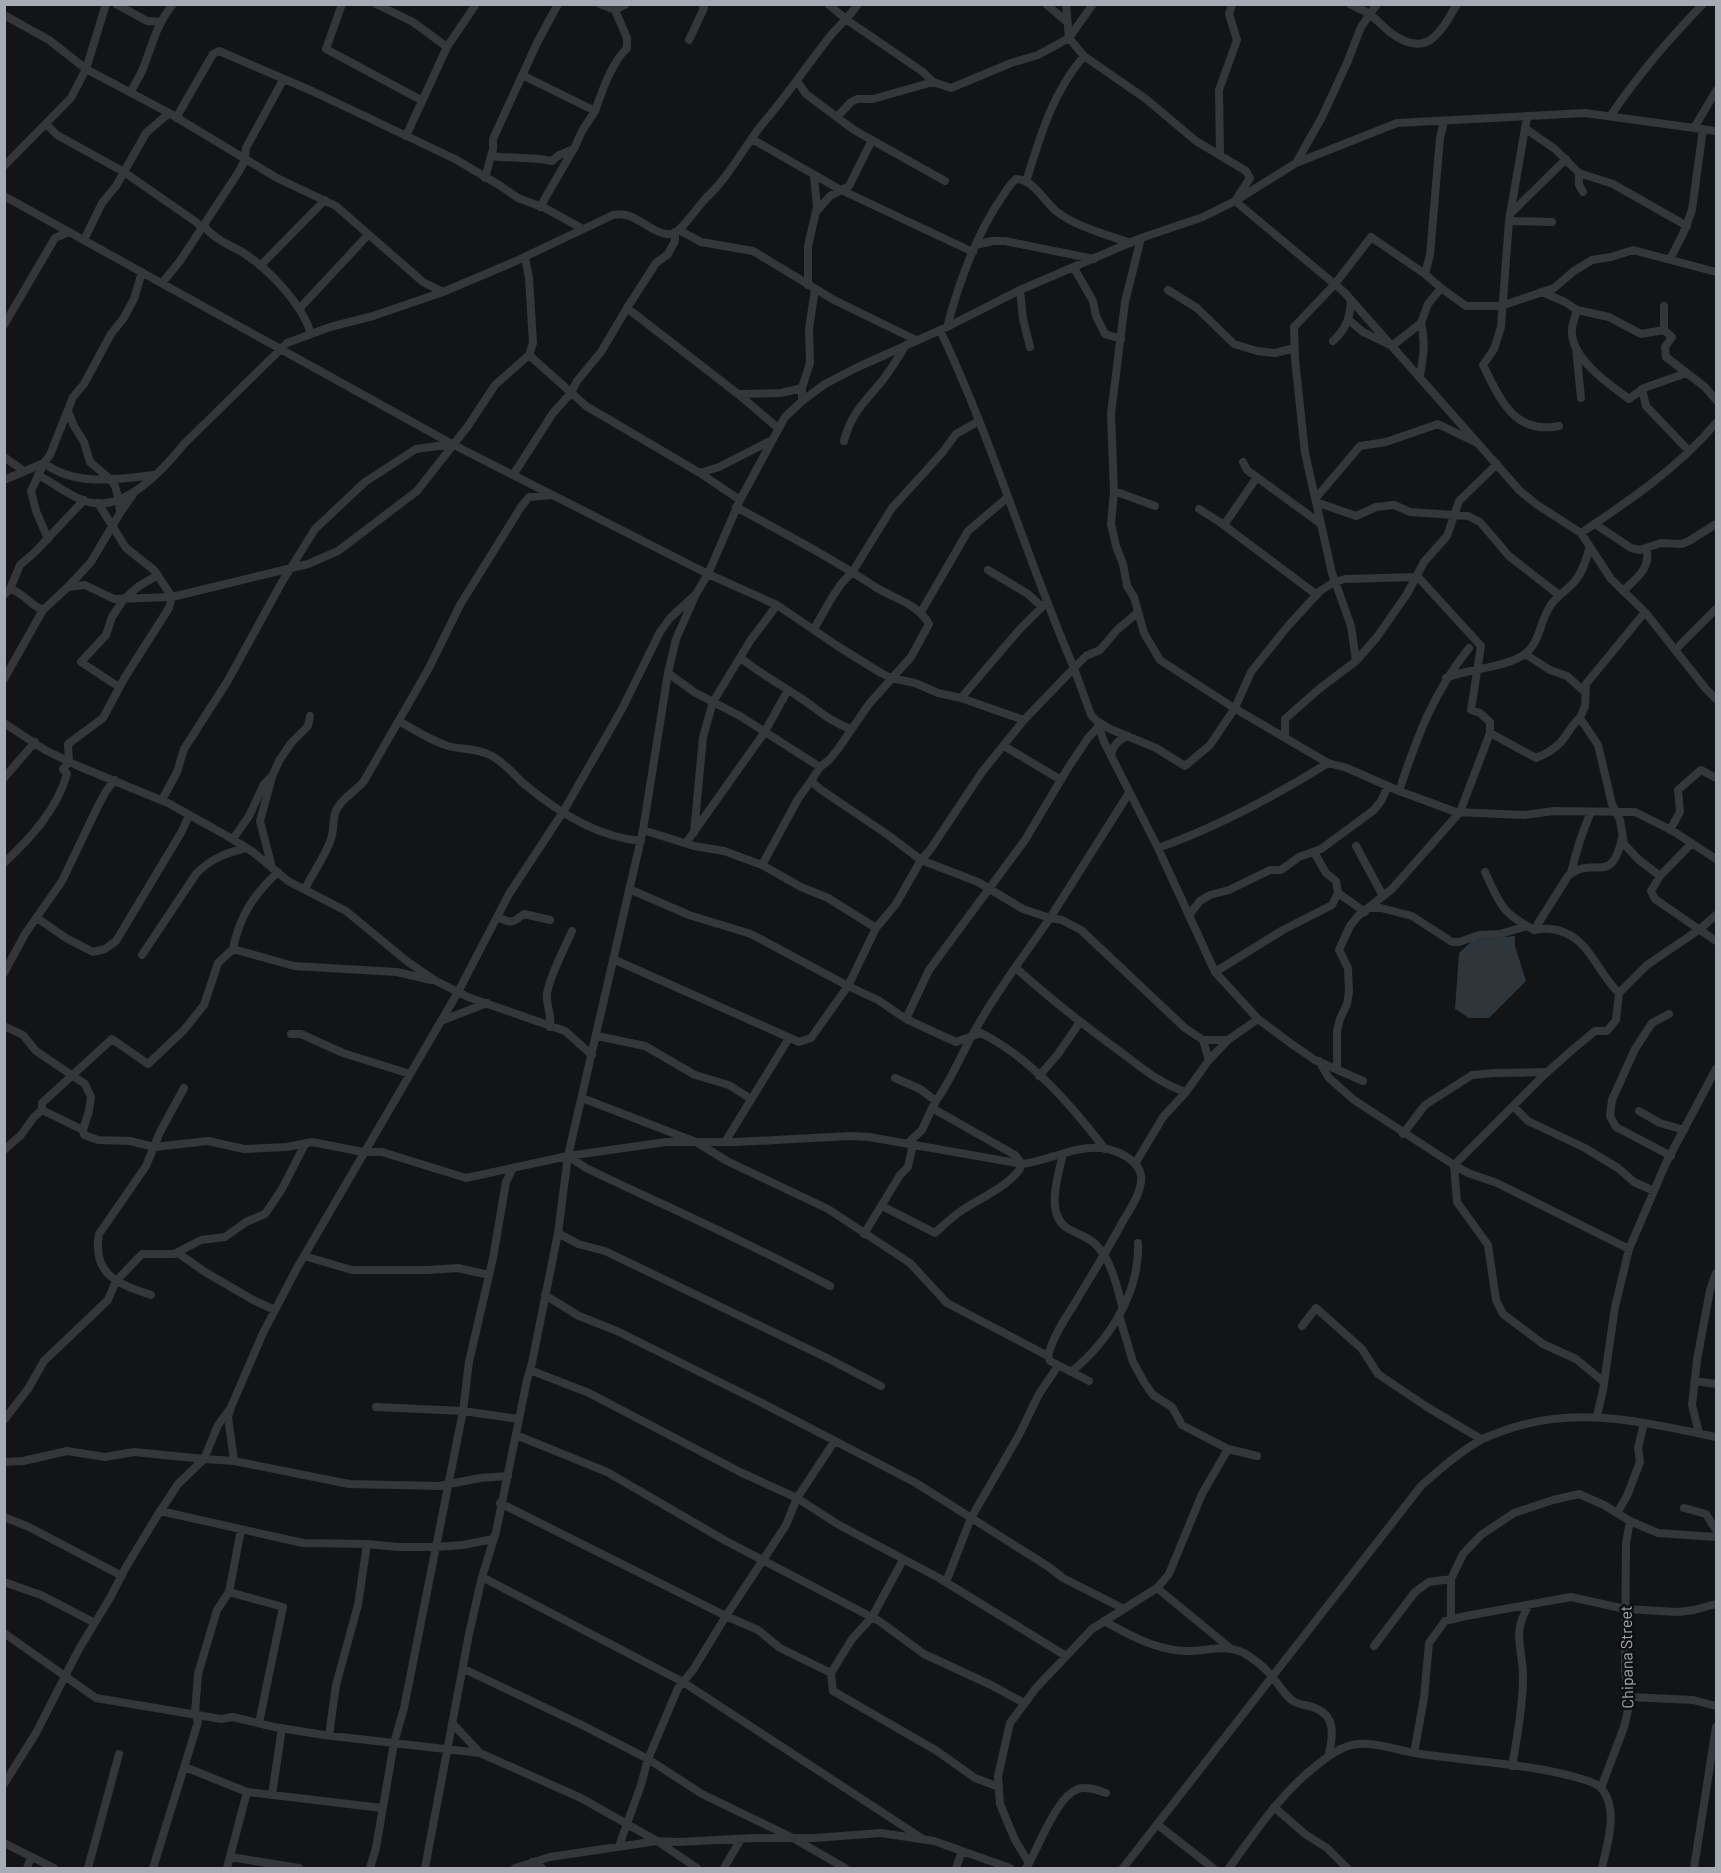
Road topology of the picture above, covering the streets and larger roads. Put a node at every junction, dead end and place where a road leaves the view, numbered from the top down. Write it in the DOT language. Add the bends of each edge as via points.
graph roads {
  1 [pos="106,4"];
  2 [pos="116,4"];
  3 [pos="173,4"];
  4 [pos="342,4"];
  5 [pos="376,4"];
  6 [pos="476,4"];
  7 [pos="558,4"];
  8 [pos="600,4"];
  9 [pos="626,4"];
  10 [pos="702,4"];
  11 [pos="828,4"];
  12 [pos="858,4"];
  13 [pos="1046,4"];
  14 [pos="1066,4"];
  15 [pos="1093,4"];
  16 [pos="1232,4"];
  17 [pos="1350,4"];
  18 [pos="1377,4"];
  19 [pos="1457,4"];
  20 [pos="1703,4"];
  21 [pos="615,10"];
  22 [pos="1367,10"];
  23 [pos="4,15"];
  24 [pos="847,20"];
  25 [pos="161,22"];
  26 [pos="1067,22"];
  27 [pos="1069,38"];
  28 [pos="689,40"];
  29 [pos="447,47"];
  30 [pos="1084,56"];
  31 [pos="86,69"];
  32 [pos="522,75"];
  33 [pos="283,80"];
  34 [pos="797,81"];
  35 [pos="933,82"];
  36 [pos="1716,91"];
  37 [pos="131,92"];
  38 [pos="421,100"];
  39 [pos="596,111"];
  40 [pos="1611,115"];
  41 [pos="173,116"];
  42 [pos="837,117"];
  43 [pos="1527,117"];
  44 [pos="1444,121"];
  45 [pos="46,124"];
  46 [pos="1526,129"];
  47 [pos="1698,129"];
  48 [pos="1716,131"];
  49 [pos="406,136"];
  50 [pos="752,139"];
  51 [pos="872,140"];
  52 [pos="573,150"];
  53 [pos="1220,154"];
  54 [pos="491,156"];
  55 [pos="1566,159"];
  56 [pos="245,160"];
  57 [pos="1296,163"];
  58 [pos="4,166"];
  59 [pos="124,172"];
  60 [pos="1579,173"];
  61 [pos="814,176"];
  62 [pos="485,178"];
  63 [pos="945,181"];
  64 [pos="1026,182"];
  65 [pos="843,190"];
  66 [pos="1583,192"];
  67 [pos="4,196"];
  68 [pos="325,201"];
  69 [pos="1235,201"];
  70 [pos="540,207"];
  71 [pos="815,213"];
  72 [pos="1509,217"];
  73 [pos="1552,222"];
  74 [pos="1687,226"];
  75 [pos="203,227"];
  76 [pos="581,228"];
  77 [pos="677,231"];
  78 [pos="69,232"];
  79 [pos="368,235"];
  80 [pos="1140,238"];
  81 [pos="84,240"];
  82 [pos="1130,243"];
  83 [pos="974,249"];
  84 [pos="525,257"];
  85 [pos="1094,259"];
  86 [pos="1670,259"];
  87 [pos="260,266"];
  88 [pos="1074,268"];
  89 [pos="142,272"];
  90 [pos="1716,272"];
  91 [pos="1425,274"];
  92 [pos="162,283"];
  93 [pos="1335,284"];
  94 [pos="811,287"];
  95 [pos="1441,288"];
  96 [pos="1020,290"];
  97 [pos="1168,290"];
  98 [pos="443,292"];
  99 [pos="1542,292"];
  100 [pos="1351,300"];
  101 [pos="1501,306"];
  102 [pos="1664,306"];
  103 [pos="300,308"];
  104 [pos="627,308"];
  105 [pos="1576,310"];
  106 [pos="1349,320"];
  107 [pos="1421,323"];
  108 [pos="4,326"];
  109 [pos="944,328"];
  110 [pos="1664,330"];
  111 [pos="311,333"];
  112 [pos="1121,339"];
  113 [pos="916,340"];
  114 [pos="1334,341"];
  115 [pos="907,344"];
  116 [pos="1392,346"];
  117 [pos="1030,347"];
  118 [pos="1295,348"];
  119 [pos="1576,348"];
  120 [pos="280,349"];
  121 [pos="529,355"];
  122 [pos="1686,373"];
  123 [pos="1420,376"];
  124 [pos="802,388"];
  125 [pos="1642,389"];
  126 [pos="571,393"];
  127 [pos="738,394"];
  128 [pos="1581,398"];
  129 [pos="1716,400"];
  130 [pos="802,401"];
  131 [pos="68,411"];
  132 [pos="979,421"];
  133 [pos="1716,423"];
  134 [pos="1559,426"];
  135 [pos="778,428"];
  136 [pos="770,441"];
  137 [pos="844,441"];
  138 [pos="452,444"];
  139 [pos="1479,444"];
  140 [pos="1689,451"];
  141 [pos="4,457"];
  142 [pos="1243,462"];
  143 [pos="44,463"];
  144 [pos="1497,464"];
  145 [pos="24,471"];
  146 [pos="700,473"];
  147 [pos="154,475"];
  148 [pos="513,475"];
  149 [pos="38,476"];
  150 [pos="1257,477"];
  151 [pos="4,480"];
  152 [pos="111,480"];
  153 [pos="1114,490"];
  154 [pos="135,492"];
  155 [pos="553,495"];
  156 [pos="1008,497"];
  157 [pos="84,500"];
  158 [pos="119,500"];
  159 [pos="1315,500"];
  160 [pos="98,503"];
  161 [pos="738,503"];
  162 [pos="1155,506"];
  163 [pos="1199,509"];
  164 [pos="120,513"];
  165 [pos="1454,516"];
  166 [pos="1322,524"];
  167 [pos="1595,524"];
  168 [pos="1716,524"];
  169 [pos="1224,525"];
  170 [pos="112,526"];
  171 [pos="1581,533"];
  172 [pos="48,539"];
  173 [pos="1590,547"];
  174 [pos="1646,548"];
  175 [pos="291,568"];
  176 [pos="988,570"];
  177 [pos="854,571"];
  178 [pos="708,574"];
  179 [pos="158,575"];
  180 [pos="1415,578"];
  181 [pos="1334,582"];
  182 [pos="68,587"];
  183 [pos="1623,591"];
  184 [pos="7,592"];
  185 [pos="696,594"];
  186 [pos="1317,595"];
  187 [pos="1559,595"];
  188 [pos="172,597"];
  189 [pos="124,599"];
  190 [pos="1045,604"];
  191 [pos="777,605"];
  192 [pos="1716,609"];
  193 [pos="43,610"];
  194 [pos="921,612"];
  195 [pos="1645,612"];
  196 [pos="1137,613"];
  197 [pos="814,629"];
  198 [pos="1469,648"];
  199 [pos="1675,650"];
  200 [pos="1524,654"];
  201 [pos="741,658"];
  202 [pos="1356,661"];
  203 [pos="1074,668"];
  204 [pos="1478,668"];
  205 [pos="668,673"];
  206 [pos="891,678"];
  207 [pos="1446,678"];
  208 [pos="4,679"];
  209 [pos="119,687"];
  210 [pos="788,690"];
  211 [pos="1585,692"];
  212 [pos="961,698"];
  213 [pos="1716,699"];
  214 [pos="713,702"];
  215 [pos="1234,708"];
  216 [pos="310,716"];
  217 [pos="1580,718"];
  218 [pos="1024,720"];
  219 [pos="399,721"];
  220 [pos="4,723"];
  221 [pos="1098,724"];
  222 [pos="851,729"];
  223 [pos="764,733"];
  224 [pos="1490,733"];
  225 [pos="1128,736"];
  226 [pos="1285,737"];
  227 [pos="35,742"];
  228 [pos="1004,746"];
  229 [pos="1111,756"];
  230 [pos="69,762"];
  231 [pos="1328,763"];
  232 [pos="819,768"];
  233 [pos="272,777"];
  234 [pos="4,778"];
  235 [pos="1716,778"];
  236 [pos="115,780"];
  237 [pos="1061,780"];
  238 [pos="811,781"];
  239 [pos="1388,786"];
  240 [pos="1400,791"];
  241 [pos="1129,793"];
  242 [pos="162,800"];
  243 [pos="563,812"];
  244 [pos="1460,812"];
  245 [pos="1591,812"];
  246 [pos="1616,812"];
  247 [pos="189,814"];
  248 [pos="643,830"];
  249 [pos="1670,830"];
  250 [pos="694,833"];
  251 [pos="1622,837"];
  252 [pos="233,839"];
  253 [pos="640,841"];
  254 [pos="686,843"];
  255 [pos="1692,843"];
  256 [pos="1356,846"];
  257 [pos="246,848"];
  258 [pos="1158,848"];
  259 [pos="1314,852"];
  260 [pos="1716,859"];
  261 [pos="921,860"];
  262 [pos="4,863"];
  263 [pos="762,865"];
  264 [pos="275,870"];
  265 [pos="1485,872"];
  266 [pos="1571,873"];
  267 [pos="1660,876"];
  268 [pos="988,888"];
  269 [pos="305,889"];
  270 [pos="629,890"];
  271 [pos="1338,893"];
  272 [pos="1383,896"];
  273 [pos="1367,910"];
  274 [pos="1189,915"];
  275 [pos="1716,915"];
  276 [pos="497,917"];
  277 [pos="37,918"];
  278 [pos="1050,918"];
  279 [pos="550,920"];
  280 [pos="876,928"];
  281 [pos="1530,928"];
  282 [pos="1700,929"];
  283 [pos="572,931"];
  284 [pos="1716,940"];
  285 [pos="233,949"];
  286 [pos="142,956"];
  287 [pos="613,959"];
  288 [pos="1016,968"];
  289 [pos="1215,972"];
  290 [pos="4,974"];
  291 [pos="436,981"];
  292 [pos="848,986"];
  293 [pos="458,992"];
  294 [pos="1619,993"];
  295 [pos="488,1003"];
  296 [pos="1669,1014"];
  297 [pos="906,1018"];
  298 [pos="1258,1018"];
  299 [pos="441,1021"];
  300 [pos="1080,1022"];
  301 [pos="4,1026"];
  302 [pos="549,1027"];
  303 [pos="291,1034"];
  304 [pos="597,1036"];
  305 [pos="789,1038"];
  306 [pos="970,1038"];
  307 [pos="1203,1040"];
  308 [pos="1228,1040"];
  309 [pos="592,1055"];
  310 [pos="1209,1060"];
  311 [pos="1319,1061"];
  312 [pos="1337,1068"];
  313 [pos="1716,1069"];
  314 [pos="1546,1072"];
  315 [pos="410,1074"];
  316 [pos="1039,1076"];
  317 [pos="72,1077"];
  318 [pos="895,1078"];
  319 [pos="1363,1081"];
  320 [pos="184,1088"];
  321 [pos="1186,1092"];
  322 [pos="582,1098"];
  323 [pos="751,1099"];
  324 [pos="934,1105"];
  325 [pos="1513,1106"];
  326 [pos="42,1110"];
  327 [pos="1639,1111"];
  328 [pos="83,1130"];
  329 [pos="1684,1130"];
  330 [pos="1403,1134"];
  331 [pos="696,1142"];
  332 [pos="725,1142"];
  333 [pos="305,1144"];
  334 [pos="910,1144"];
  335 [pos="154,1147"];
  336 [pos="1105,1149"];
  337 [pos="4,1150"];
  338 [pos="363,1152"];
  339 [pos="1063,1154"];
  340 [pos="568,1156"];
  341 [pos="1671,1156"];
  342 [pos="1022,1164"];
  343 [pos="1135,1164"];
  344 [pos="1454,1165"];
  345 [pos="512,1170"];
  346 [pos="1654,1191"];
  347 [pos="882,1206"];
  348 [pos="558,1233"];
  349 [pos="864,1234"];
  350 [pos="1138,1243"];
  351 [pos="1629,1249"];
  352 [pos="178,1253"];
  353 [pos="1104,1255"];
  354 [pos="304,1256"];
  355 [pos="1716,1273"];
  356 [pos="489,1275"];
  357 [pos="116,1281"];
  358 [pos="830,1286"];
  359 [pos="151,1295"];
  360 [pos="545,1295"];
  361 [pos="1122,1306"];
  362 [pos="275,1310"];
  363 [pos="1119,1315"];
  364 [pos="1302,1326"];
  365 [pos="1047,1356"];
  366 [pos="1058,1366"];
  367 [pos="530,1370"];
  368 [pos="1071,1372"];
  369 [pos="1089,1381"];
  370 [pos="1695,1381"];
  371 [pos="1604,1382"];
  372 [pos="1716,1384"];
  373 [pos="881,1386"];
  374 [pos="231,1407"];
  375 [pos="376,1407"];
  376 [pos="462,1411"];
  377 [pos="1597,1416"];
  378 [pos="519,1419"];
  379 [pos="4,1420"];
  380 [pos="1644,1423"];
  381 [pos="1699,1433"];
  382 [pos="516,1435"];
  383 [pos="1716,1437"];
  384 [pos="1481,1439"];
  385 [pos="834,1442"];
  386 [pos="1228,1449"];
  387 [pos="1257,1456"];
  388 [pos="204,1459"];
  389 [pos="234,1461"];
  390 [pos="4,1462"];
  391 [pos="508,1476"];
  392 [pos="449,1484"];
  393 [pos="797,1498"];
  394 [pos="501,1503"];
  395 [pos="1684,1508"];
  396 [pos="160,1511"];
  397 [pos="1617,1513"];
  398 [pos="4,1516"];
  399 [pos="971,1518"];
  400 [pos="1630,1521"];
  401 [pos="241,1530"];
  402 [pos="1716,1530"];
  403 [pos="1716,1537"];
  404 [pos="493,1539"];
  405 [pos="366,1544"];
  406 [pos="436,1547"];
  407 [pos="763,1560"];
  408 [pos="903,1560"];
  409 [pos="122,1576"];
  410 [pos="482,1577"];
  411 [pos="1450,1579"];
  412 [pos="4,1582"];
  413 [pos="946,1582"];
  414 [pos="1157,1588"];
  415 [pos="229,1592"];
  416 [pos="1716,1604"];
  417 [pos="1529,1605"];
  418 [pos="1124,1609"];
  419 [pos="1625,1609"];
  420 [pos="726,1616"];
  421 [pos="872,1617"];
  422 [pos="1451,1619"];
  423 [pos="1104,1622"];
  424 [pos="95,1623"];
  425 [pos="4,1633"];
  426 [pos="1374,1646"];
  427 [pos="1230,1648"];
  428 [pos="1066,1656"];
  429 [pos="464,1669"];
  430 [pos="831,1673"];
  431 [pos="1272,1676"];
  432 [pos="64,1677"];
  433 [pos="683,1682"];
  434 [pos="1629,1697"];
  435 [pos="1024,1703"];
  436 [pos="1716,1706"];
  437 [pos="195,1713"];
  438 [pos="259,1723"];
  439 [pos="452,1723"];
  440 [pos="1716,1726"];
  441 [pos="282,1728"];
  442 [pos="329,1735"];
  443 [pos="1716,1739"];
  444 [pos="394,1743"];
  445 [pos="446,1750"];
  446 [pos="1414,1753"];
  447 [pos="119,1754"];
  448 [pos="480,1754"];
  449 [pos="1329,1754"];
  450 [pos="648,1759"];
  451 [pos="1512,1766"];
  452 [pos="185,1767"];
  453 [pos="4,1785"];
  454 [pos="999,1786"];
  455 [pos="1601,1788"];
  456 [pos="247,1792"];
  457 [pos="1106,1793"];
  458 [pos="272,1795"];
  459 [pos="1707,1795"];
  460 [pos="1716,1798"];
  461 [pos="1274,1807"];
  462 [pos="382,1808"];
  463 [pos="627,1824"];
  464 [pos="1158,1825"];
  465 [pos="793,1838"];
  466 [pos="741,1839"];
  467 [pos="923,1839"];
  468 [pos="657,1841"];
  469 [pos="4,1843"];
  470 [pos="619,1846"];
  471 [pos="962,1851"];
  472 [pos="31,1857"];
  473 [pos="230,1857"];
  474 [pos="531,1862"];
  475 [pos="1028,1866"];
  476 [pos="27,1869"];
  477 [pos="54,1869"];
  478 [pos="88,1869"];
  479 [pos="153,1869"];
  480 [pos="227,1869"];
  481 [pos="298,1869"];
  482 [pos="370,1869"];
  483 [pos="425,1869"];
  484 [pos="515,1869"];
  485 [pos="542,1869"];
  486 [pos="697,1869"];
  487 [pos="724,1869"];
  488 [pos="845,1869"];
  489 [pos="956,1869"];
  490 [pos="1010,1869"];
  491 [pos="1123,1869"];
  492 [pos="1213,1869"];
  493 [pos="1229,1869"];
  494 [pos="1347,1869"];
  495 [pos="1602,1869"];
  496 [pos="1694,1869"];
  1 -- 31 [label="street"];
  2 -- 25 [label="street" via="147,21"];
  3 -- 25 [label="street"];
  4 -- 38 [label="street" via="326,49"];
  5 -- 29 [label="street" via="413,22"];
  6 -- 29 [label="street"];
  7 -- 32 [label="street"];
  8 -- 21 [label="street"];
  9 -- 21 [label="street"];
  10 -- 28 [label="street" via="704,8"];
  11 -- 24 [label="street"];
  12 -- 24 [label="street"];
  13 -- 26 [label="street"];
  14 -- 26 [label="street"];
  15 -- 27 [label="street"];
  16 -- 53 [label="street" via="1229,14 1237,40 1219,90"];
  17 -- 22 [label="street"];
  18 -- 22 [label="street"];
  19 -- 22 [label="street" via="1438,32 1419,45 1406,43"];
  20 -- 40 [label="street" via="1663,46"];
  21 -- 39 [label="street" via="627,38 627,48 619,56"];
  22 -- 57 [label="street" via="1322,117"];
  23 -- 31 [label="street" via="49,40"];
  24 -- 34 [label="street" via="832,33"];
  24 -- 35 [label="street"];
  25 -- 37 [label="street"];
  26 -- 27 [label="street"];
  27 -- 30 [label="street"];
  27 -- 35 [label="street" via="1038,55 951,88"];
  29 -- 38 [label="street"];
  30 -- 53 [label="street" via="1146,99 1196,141"];
  30 -- 64 [label="street" via="1068,75 1040,133"];
  31 -- 37 [label="street"];
  31 -- 45 [label="street" via="72,98"];
  32 -- 39 [label="street"];
  32 -- 54 [label="street" via="493,139"];
  33 -- 41 [label="street" via="216,51"];
  33 -- 49 [label="street"];
  33 -- 56 [label="street" via="246,148"];
  34 -- 42 [label="street" via="806,94"];
  34 -- 50 [label="street"];
  35 -- 42 [label="street" via="873,99 857,99"];
  36 -- 47 [label="street"];
  37 -- 41 [label="street"];
  38 -- 49 [label="street"];
  39 -- 52 [label="street"];
  40 -- 43 [label="street"];
  40 -- 47 [label="street"];
  41 -- 56 [label="street"];
  41 -- 59 [label="street" via="146,133"];
  42 -- 51 [label="street"];
  43 -- 44 [label="street"];
  43 -- 46 [label="street"];
  44 -- 57 [label="street" via="1397,123"];
  44 -- 91 [label="street"];
  45 -- 58 [label="street"];
  45 -- 59 [label="street" via="57,135"];
  46 -- 55 [label="street"];
  46 -- 72 [label="street"];
  47 -- 48 [label="street"];
  47 -- 74 [label="street" via="1697,175"];
  49 -- 62 [label="street" via="462,162"];
  50 -- 61 [label="street"];
  50 -- 77 [label="street" via="725,178"];
  51 -- 63 [label="street"];
  51 -- 65 [label="street" via="849,186"];
  52 -- 54 [label="street" via="552,161"];
  52 -- 70 [label="street"];
  53 -- 69 [label="street" via="1242,167 1250,178"];
  54 -- 62 [label="street"];
  55 -- 60 [label="street"];
  55 -- 72 [label="street"];
  56 -- 68 [label="street"];
  56 -- 75 [label="street"];
  57 -- 69 [label="street"];
  59 -- 75 [label="street"];
  59 -- 81 [label="street" via="102,203"];
  60 -- 66 [label="street"];
  60 -- 74 [label="street" via="1612,184"];
  61 -- 65 [label="street"];
  61 -- 71 [label="street"];
  62 -- 70 [label="street"];
  64 -- 82 [label="street" via="1069,219"];
  64 -- 83 [label="street" via="1018,178 1011,183"];
  65 -- 71 [label="street" via="830,196"];
  65 -- 83 [label="street"];
  67 -- 78 [label="street"];
  68 -- 79 [label="street" via="343,211"];
  68 -- 87 [label="street"];
  69 -- 80 [label="street" via="1203,217"];
  69 -- 93 [label="street"];
  70 -- 76 [label="street"];
  71 -- 94 [label="street" via="808,246"];
  72 -- 73 [label="street"];
  72 -- 101 [label="street"];
  74 -- 86 [label="street"];
  75 -- 87 [label="street"];
  75 -- 92 [label="street"];
  76 -- 77 [label="street" via="622,213 671,234"];
  76 -- 84 [label="street"];
  77 -- 94 [label="street" via="698,241 753,251"];
  77 -- 104 [label="street" via="668,254 656,264"];
  78 -- 81 [label="street"];
  78 -- 108 [label="street" via="55,238"];
  79 -- 98 [label="street" via="423,282"];
  79 -- 103 [label="street"];
  80 -- 82 [label="street"];
  80 -- 112 [label="street"];
  81 -- 89 [label="street"];
  82 -- 85 [label="street"];
  83 -- 85 [label="street" via="992,241 1005,241"];
  83 -- 109 [label="street"];
  84 -- 98 [label="street"];
  84 -- 121 [label="street" via="533,343"];
  85 -- 88 [label="street"];
  86 -- 90 [label="street"];
  86 -- 99 [label="street" via="1633,250 1592,260 1554,288"];
  87 -- 103 [label="street"];
  88 -- 96 [label="street"];
  88 -- 112 [label="street" via="1093,301 1105,334"];
  89 -- 92 [label="street"];
  89 -- 131 [label="street" via="134,299"];
  91 -- 93 [label="street" via="1371,237"];
  91 -- 95 [label="street"];
  92 -- 120 [label="street"];
  93 -- 100 [label="street"];
  93 -- 118 [label="street" via="1294,327"];
  94 -- 113 [label="street"];
  94 -- 124 [label="street" via="810,363"];
  95 -- 101 [label="street" via="1466,306"];
  95 -- 107 [label="street" via="1428,303"];
  96 -- 109 [label="street"];
  96 -- 117 [label="street"];
  97 -- 118 [label="street" via="1197,308 1234,344 1275,353"];
  98 -- 111 [label="street"];
  99 -- 101 [label="street"];
  99 -- 105 [label="street"];
  100 -- 106 [label="street"];
  100 -- 116 [label="street"];
  101 -- 134 [label="street" via="1498,339 1483,365 1512,415 1539,427"];
  102 -- 110 [label="street"];
  103 -- 111 [label="street"];
  104 -- 126 [label="street"];
  104 -- 127 [label="street"];
  105 -- 110 [label="street" via="1609,317 1641,334"];
  105 -- 119 [label="street" via="1571,332"];
  106 -- 114 [label="street"];
  106 -- 116 [label="street" via="1363,332"];
  107 -- 116 [label="street"];
  107 -- 123 [label="street" via="1424,357"];
  109 -- 113 [label="street"];
  109 -- 132 [label="street"];
  110 -- 122 [label="street" via="1672,337 1665,347 1666,357"];
  111 -- 120 [label="street" via="287,342"];
  112 -- 153 [label="street" via="1111,414"];
  113 -- 115 [label="street"];
  115 -- 130 [label="street" via="825,384"];
  115 -- 137 [label="street" via="884,380 854,414"];
  116 -- 123 [label="street"];
  118 -- 159 [label="street" via="1305,453"];
  119 -- 125 [label="street" via="1594,371 1629,399"];
  119 -- 128 [label="street"];
  120 -- 138 [label="street"];
  120 -- 147 [label="street"];
  121 -- 126 [label="street"];
  121 -- 138 [label="street" via="495,385"];
  122 -- 125 [label="street"];
  122 -- 129 [label="street"];
  123 -- 139 [label="street"];
  124 -- 127 [label="street" via="781,393"];
  124 -- 130 [label="street"];
  125 -- 140 [label="street" via="1646,406"];
  126 -- 146 [label="street" via="586,406"];
  126 -- 148 [label="street" via="553,413"];
  127 -- 135 [label="street"];
  130 -- 135 [label="street"];
  131 -- 143 [label="street"];
  131 -- 152 [label="street" via="90,462"];
  132 -- 156 [label="street"];
  132 -- 177 [label="street" via="956,434 892,508"];
  133 -- 140 [label="street"];
  135 -- 136 [label="street"];
  136 -- 146 [label="street" via="728,464"];
  136 -- 161 [label="street"];
  138 -- 148 [label="street"];
  138 -- 175 [label="street" via="417,491 338,551"];
  138 -- 175 [label="street" via="416,449 364,482 315,529"];
  139 -- 144 [label="street"];
  139 -- 159 [label="street" via="1438,424 1386,442 1360,446"];
  140 -- 167 [label="street"];
  141 -- 145 [label="street"];
  142 -- 150 [label="street"];
  143 -- 145 [label="street"];
  143 -- 149 [label="street"];
  143 -- 152 [label="street" via="54,471 75,477"];
  144 -- 165 [label="street" via="1459,501"];
  144 -- 171 [label="street" via="1520,491"];
  145 -- 151 [label="street"];
  146 -- 161 [label="street"];
  147 -- 152 [label="street"];
  147 -- 154 [label="street"];
  148 -- 155 [label="street"];
  149 -- 157 [label="street"];
  149 -- 172 [label="street" via="31,491"];
  150 -- 166 [label="street"];
  150 -- 169 [label="street"];
  152 -- 158 [label="street"];
  153 -- 162 [label="street"];
  153 -- 196 [label="street" via="1112,531"];
  154 -- 158 [label="street"];
  154 -- 164 [label="street"];
  155 -- 178 [label="street"];
  155 -- 219 [label="street" via="529,497 521,507 460,605"];
  156 -- 190 [label="street"];
  156 -- 194 [label="street" via="968,531"];
  157 -- 160 [label="street"];
  157 -- 172 [label="street"];
  158 -- 160 [label="street"];
  158 -- 164 [label="street"];
  159 -- 165 [label="street" via="1356,516 1376,507 1394,505 1410,512"];
  159 -- 166 [label="street"];
  160 -- 170 [label="street"];
  161 -- 177 [label="street"];
  161 -- 178 [label="street"];
  163 -- 169 [label="street"];
  164 -- 170 [label="street"];
  165 -- 180 [label="street" via="1447,536"];
  165 -- 187 [label="street" via="1468,516 1480,522 1509,556"];
  166 -- 181 [label="street"];
  167 -- 171 [label="street"];
  167 -- 174 [label="street" via="1630,548"];
  168 -- 174 [label="street" via="1682,544 1661,543"];
  169 -- 186 [label="street"];
  170 -- 179 [label="street" via="126,548"];
  170 -- 182 [label="street" via="91,561"];
  171 -- 173 [label="street"];
  172 -- 184 [label="street" via="20,565"];
  173 -- 183 [label="street"];
  173 -- 187 [label="street" via="1575,582"];
  174 -- 183 [label="street" via="1648,563"];
  175 -- 188 [label="street"];
  175 -- 242 [label="street" via="184,749"];
  176 -- 190 [label="street"];
  177 -- 194 [label="street"];
  177 -- 197 [label="street" via="836,591"];
  178 -- 185 [label="street"];
  178 -- 191 [label="street"];
  179 -- 188 [label="street"];
  179 -- 189 [label="street"];
  180 -- 181 [label="street"];
  180 -- 202 [label="street"];
  180 -- 204 [label="street" via="1479,643 1482,650"];
  181 -- 186 [label="street"];
  181 -- 202 [label="street" via="1351,626"];
  182 -- 189 [label="street" via="86,585 114,599"];
  182 -- 193 [label="street"];
  183 -- 195 [label="street"];
  184 -- 193 [label="street" via="18,591"];
  185 -- 205 [label="street" via="676,639"];
  185 -- 243 [label="street" via="660,632 622,709"];
  186 -- 215 [label="street" via="1251,672"];
  187 -- 200 [label="street" via="1550,605 1533,645"];
  188 -- 189 [label="street"];
  188 -- 209 [label="street"];
  189 -- 209 [label="street" via="106,634 81,662"];
  190 -- 203 [label="street"];
  190 -- 212 [label="street"];
  191 -- 197 [label="street"];
  191 -- 201 [label="street"];
  192 -- 199 [label="street"];
  193 -- 208 [label="street"];
  194 -- 206 [label="street" via="929,624 911,657"];
  195 -- 199 [label="street"];
  195 -- 211 [label="street" via="1586,684"];
  196 -- 203 [label="street" via="1100,650 1086,656"];
  196 -- 215 [label="street" via="1160,660"];
  197 -- 206 [label="street"];
  198 -- 207 [label="street"];
  199 -- 213 [label="street"];
  200 -- 204 [label="street"];
  200 -- 211 [label="street" via="1567,676"];
  201 -- 210 [label="street"];
  201 -- 214 [label="street"];
  202 -- 226 [label="street" via="1285,719"];
  203 -- 218 [label="street"];
  203 -- 221 [label="street"];
  204 -- 207 [label="street"];
  204 -- 224 [label="street" via="1471,710 1490,723"];
  205 -- 214 [label="street"];
  205 -- 248 [label="street"];
  206 -- 212 [label="street"];
  206 -- 222 [label="street"];
  207 -- 240 [label="street" via="1423,723"];
  209 -- 230 [label="street" via="103,718 68,744"];
  210 -- 222 [label="street" via="834,723"];
  210 -- 223 [label="street"];
  211 -- 217 [label="street"];
  212 -- 218 [label="street"];
  214 -- 223 [label="street"];
  214 -- 250 [label="street" via="703,737"];
  215 -- 225 [label="street" via="1210,745 1185,766"];
  215 -- 226 [label="street"];
  216 -- 233 [label="street" via="308,726 291,743"];
  217 -- 224 [label="street" via="1560,744 1536,758"];
  217 -- 246 [label="street" via="1598,745"];
  218 -- 228 [label="street"];
  219 -- 243 [label="street" via="434,741 491,755"];
  219 -- 269 [label="street" via="364,781 336,810 327,852"];
  220 -- 227 [label="street"];
  221 -- 225 [label="street"];
  221 -- 229 [label="street"];
  221 -- 237 [label="street"];
  222 -- 232 [label="street"];
  223 -- 232 [label="street"];
  223 -- 250 [label="street"];
  224 -- 244 [label="street"];
  225 -- 229 [label="street" via="1119,740"];
  226 -- 231 [label="street"];
  227 -- 230 [label="street"];
  227 -- 234 [label="street"];
  228 -- 237 [label="street"];
  228 -- 261 [label="street"];
  229 -- 241 [label="street"];
  230 -- 236 [label="street"];
  230 -- 262 [label="street" via="63,770 67,774 61,794 52,808 22,847"];
  231 -- 239 [label="street"];
  231 -- 258 [label="street" via="1265,799"];
  232 -- 238 [label="street"];
  233 -- 252 [label="street" via="264,784"];
  233 -- 264 [label="street" via="260,821"];
  235 -- 249 [label="street" via="1701,770 1678,790 1680,812"];
  236 -- 242 [label="street"];
  236 -- 277 [label="street" via="66,873"];
  237 -- 268 [label="street" via="1025,840"];
  238 -- 261 [label="street"];
  238 -- 263 [label="street"];
  239 -- 240 [label="street"];
  239 -- 259 [label="street" via="1374,810"];
  240 -- 244 [label="street"];
  241 -- 258 [label="street"];
  241 -- 278 [label="street"];
  242 -- 247 [label="street"];
  243 -- 253 [label="street" via="609,835"];
  243 -- 276 [label="street"];
  244 -- 245 [label="street"];
  244 -- 272 [label="street"];
  245 -- 246 [label="street"];
  245 -- 266 [label="street"];
  246 -- 249 [label="street" via="1635,812"];
  246 -- 251 [label="street"];
  247 -- 252 [label="street"];
  247 -- 277 [label="street" via="132,917 116,941 105,949 93,952"];
  248 -- 253 [label="street"];
  248 -- 254 [label="street"];
  249 -- 255 [label="street"];
  250 -- 254 [label="street"];
  251 -- 266 [label="street" via="1614,863"];
  251 -- 267 [label="street" via="1630,852"];
  252 -- 257 [label="street"];
  253 -- 270 [label="street"];
  254 -- 263 [label="street"];
  255 -- 260 [label="street"];
  255 -- 267 [label="street"];
  256 -- 272 [label="street"];
  257 -- 264 [label="street"];
  257 -- 286 [label="street" via="203,866"];
  258 -- 274 [label="street"];
  259 -- 271 [label="street" via="1326,873 1336,881"];
  259 -- 274 [label="street" via="1281,870 1270,870 1210,895"];
  261 -- 268 [label="street"];
  261 -- 280 [label="street" via="896,904"];
  263 -- 280 [label="street" via="828,898"];
  264 -- 269 [label="street"];
  264 -- 285 [label="street" via="244,912"];
  265 -- 281 [label="street" via="1501,907"];
  266 -- 281 [label="street"];
  267 -- 282 [label="street" via="1651,891 1655,899"];
  268 -- 278 [label="street" via="1023,909"];
  268 -- 297 [label="street" via="929,970"];
  269 -- 291 [label="street" via="346,911"];
  270 -- 287 [label="street"];
  270 -- 292 [label="street" via="688,915 751,934"];
  271 -- 273 [label="street"];
  271 -- 289 [label="street" via="1324,911 1283,930"];
  272 -- 273 [label="street"];
  273 -- 281 [label="street" via="1381,908 1412,916 1452,942"];
  273 -- 312 [label="street" via="1350,926 1339,951 1348,968 1349,992 1337,1031"];
  274 -- 289 [label="street"];
  275 -- 282 [label="street"];
  276 -- 279 [label="street" via="513,922 529,914"];
  276 -- 293 [label="street"];
  277 -- 290 [label="street"];
  278 -- 288 [label="street"];
  278 -- 307 [label="street" via="1081,930 1185,1028"];
  280 -- 292 [label="street"];
  281 -- 294 [label="street" via="1544,927 1575,938"];
  282 -- 284 [label="street"];
  282 -- 294 [label="street" via="1647,965"];
  283 -- 302 [label="street" via="548,988"];
  285 -- 291 [label="street" via="294,966 397,972"];
  285 -- 317 [label="street" via="218,963 204,1005 148,1064 111,1039"];
  287 -- 304 [label="street"];
  287 -- 305 [label="street"];
  288 -- 300 [label="street"];
  288 -- 306 [label="street"];
  289 -- 298 [label="street"];
  291 -- 293 [label="street"];
  292 -- 297 [label="street"];
  292 -- 305 [label="street" via="811,1038 799,1042"];
  293 -- 295 [label="street"];
  293 -- 299 [label="street"];
  294 -- 314 [label="street" via="1616,1020 1607,1031 1595,1031"];
  295 -- 299 [label="street"];
  295 -- 302 [label="street"];
  296 -- 341 [label="street" via="1652,1023 1635,1049 1611,1100 1610,1116 1616,1126"];
  297 -- 306 [label="street" via="956,1042"];
  298 -- 308 [label="street"];
  298 -- 311 [label="street"];
  299 -- 315 [label="street"];
  300 -- 316 [label="street"];
  300 -- 321 [label="street" via="1140,1066"];
  301 -- 317 [label="street" via="24,1035 36,1051"];
  302 -- 309 [label="street" via="565,1031"];
  303 -- 315 [label="street"];
  304 -- 309 [label="street"];
  304 -- 323 [label="street" via="645,1046 695,1075 729,1085"];
  305 -- 323 [label="street"];
  306 -- 316 [label="street" via="981,1033 997,1041"];
  306 -- 324 [label="street"];
  307 -- 308 [label="street"];
  307 -- 310 [label="street"];
  308 -- 310 [label="street"];
  309 -- 322 [label="street"];
  310 -- 321 [label="street"];
  311 -- 312 [label="street"];
  311 -- 330 [label="street" via="1329,1078 1354,1101"];
  312 -- 319 [label="street"];
  313 -- 329 [label="street"];
  314 -- 325 [label="street"];
  314 -- 330 [label="street" via="1472,1076 1425,1105"];
  315 -- 338 [label="street"];
  316 -- 336 [label="street"];
  317 -- 326 [label="street" via="42,1103"];
  317 -- 328 [label="street" via="85,1084 91,1097"];
  318 -- 324 [label="street" via="920,1089"];
  320 -- 335 [label="street"];
  321 -- 343 [label="street" via="1163,1117"];
  322 -- 331 [label="street"];
  322 -- 340 [label="street"];
  323 -- 332 [label="street"];
  324 -- 334 [label="street"];
  324 -- 342 [label="street" via="1015,1155"];
  325 -- 344 [label="street"];
  325 -- 346 [label="street" via="1528,1120 1585,1148"];
  326 -- 328 [label="street"];
  326 -- 337 [label="street"];
  327 -- 329 [label="street"];
  328 -- 335 [label="street" via="84,1136 98,1140"];
  329 -- 341 [label="street"];
  330 -- 344 [label="street"];
  331 -- 332 [label="street"];
  331 -- 340 [label="street" via="656,1143"];
  331 -- 349 [label="street" via="828,1209"];
  332 -- 334 [label="street" via="850,1136"];
  333 -- 335 [label="street" via="244,1149 208,1141"];
  333 -- 338 [label="street"];
  333 -- 352 [label="street" via="265,1214 225,1237 205,1239"];
  334 -- 342 [label="street"];
  334 -- 347 [label="street" via="908,1167"];
  335 -- 357 [label="street" via="146,1166 99,1234 100,1265"];
  336 -- 339 [label="street"];
  336 -- 343 [label="street" via="1118,1152"];
  338 -- 345 [label="street" via="382,1152 466,1178"];
  338 -- 354 [label="street"];
  339 -- 342 [label="street"];
  339 -- 353 [label="street" via="1055,1197 1058,1221 1090,1239"];
  340 -- 345 [label="street"];
  340 -- 348 [label="street"];
  340 -- 358 [label="street"];
  341 -- 346 [label="street"];
  342 -- 347 [label="street" via="1016,1175 935,1233"];
  343 -- 353 [label="street" via="1141,1176 1139,1191"];
  344 -- 351 [label="street"];
  344 -- 371 [label="street" via="1456,1202 1488,1245 1495,1294 1503,1314 1543,1344 1576,1359"];
  345 -- 356 [label="street" via="506,1182"];
  346 -- 351 [label="street"];
  347 -- 349 [label="street"];
  348 -- 360 [label="street"];
  348 -- 373 [label="street" via="604,1251"];
  349 -- 365 [label="street" via="910,1263 947,1303"];
  350 -- 361 [label="street" via="1137,1268"];
  351 -- 371 [label="street" via="1615,1307"];
  352 -- 357 [label="street" via="142,1254"];
  352 -- 362 [label="street"];
  353 -- 361 [label="street"];
  353 -- 365 [label="street" via="1062,1323"];
  354 -- 356 [label="street" via="352,1270 458,1268"];
  354 -- 362 [label="street"];
  355 -- 370 [label="street"];
  356 -- 376 [label="street"];
  357 -- 359 [label="street"];
  357 -- 379 [label="street" via="108,1300 44,1361"];
  360 -- 367 [label="street"];
  360 -- 385 [label="street" via="579,1316 760,1401"];
  361 -- 363 [label="street"];
  362 -- 374 [label="street"];
  363 -- 368 [label="street" via="1102,1342"];
  363 -- 386 [label="street" via="1133,1362 1153,1395 1172,1407 1182,1425"];
  364 -- 384 [label="street" via="1316,1308 1362,1348 1378,1374"];
  365 -- 366 [label="street"];
  366 -- 368 [label="street"];
  366 -- 399 [label="street"];
  367 -- 378 [label="street"];
  367 -- 393 [label="street" via="589,1393"];
  368 -- 369 [label="street"];
  370 -- 372 [label="street"];
  370 -- 381 [label="street" via="1692,1405"];
  371 -- 377 [label="street"];
  374 -- 388 [label="street" via="218,1425"];
  374 -- 389 [label="street" via="228,1417"];
  375 -- 376 [label="street"];
  376 -- 378 [label="street"];
  376 -- 392 [label="street"];
  377 -- 380 [label="street"];
  377 -- 384 [label="street" via="1521,1424"];
  378 -- 382 [label="street"];
  380 -- 381 [label="street"];
  380 -- 397 [label="street" via="1638,1448 1640,1462"];
  381 -- 383 [label="street"];
  382 -- 391 [label="street"];
  382 -- 407 [label="street" via="607,1472"];
  384 -- 431 [label="street" via="1421,1486"];
  385 -- 393 [label="street"];
  385 -- 399 [label="street" via="916,1484"];
  386 -- 387 [label="street"];
  386 -- 414 [label="street" via="1202,1494 1175,1563"];
  388 -- 389 [label="street"];
  388 -- 390 [label="street" via="134,1452 105,1457 67,1451"];
  388 -- 396 [label="street" via="178,1484"];
  389 -- 392 [label="street" via="349,1484"];
  391 -- 392 [label="street"];
  391 -- 394 [label="street"];
  392 -- 406 [label="street"];
  393 -- 407 [label="street" via="786,1526"];
  393 -- 408 [label="street"];
  394 -- 404 [label="street"];
  394 -- 420 [label="street"];
  395 -- 402 [label="street" via="1706,1514"];
  396 -- 401 [label="street"];
  396 -- 409 [label="street"];
  397 -- 400 [label="street"];
  397 -- 411 [label="street" via="1579,1494 1514,1513 1481,1534 1463,1554"];
  398 -- 409 [label="street"];
  399 -- 413 [label="street"];
  399 -- 418 [label="street" via="1063,1578"];
  400 -- 403 [label="street" via="1665,1535"];
  400 -- 419 [label="street, Chipana Street"];
  401 -- 405 [label="street" via="303,1543"];
  401 -- 415 [label="street"];
  404 -- 406 [label="street"];
  404 -- 410 [label="street"];
  405 -- 406 [label="street"];
  405 -- 442 [label="street" via="358,1605 336,1684"];
  406 -- 444 [label="street"];
  407 -- 420 [label="street"];
  407 -- 421 [label="street"];
  408 -- 413 [label="street"];
  408 -- 421 [label="street"];
  409 -- 424 [label="street"];
  410 -- 429 [label="street"];
  410 -- 433 [label="street"];
  411 -- 422 [label="street"];
  411 -- 426 [label="street" via="1430,1582 1415,1592"];
  412 -- 424 [label="street" via="41,1595"];
  413 -- 428 [label="street"];
  414 -- 418 [label="street"];
  414 -- 427 [label="street"];
  415 -- 437 [label="street" via="217,1610 198,1674"];
  415 -- 438 [label="street" via="283,1607"];
  416 -- 419 [label="street" via="1678,1612"];
  417 -- 419 [label="street" via="1571,1597"];
  417 -- 422 [label="street"];
  417 -- 451 [label="street" via="1519,1628 1523,1678"];
  418 -- 423 [label="street"];
  419 -- 434 [label="street, Chipana Street" via="1624,1671"];
  420 -- 430 [label="street"];
  420 -- 433 [label="street"];
  421 -- 430 [label="street" via="852,1639"];
  421 -- 435 [label="street" via="924,1654"];
  422 -- 446 [label="street" via="1438,1628 1429,1643"];
  423 -- 427 [label="street" via="1160,1646 1187,1651"];
  423 -- 428 [label="street"];
  424 -- 432 [label="street"];
  425 -- 432 [label="street"];
  427 -- 431 [label="street" via="1245,1654"];
  428 -- 435 [label="street"];
  429 -- 439 [label="street"];
  429 -- 450 [label="street"];
  430 -- 454 [label="street" via="833,1691 937,1751 975,1778"];
  431 -- 449 [label="street" via="1292,1701 1315,1708 1329,1718"];
  431 -- 464 [label="street"];
  432 -- 437 [label="street" via="96,1698"];
  432 -- 453 [label="street"];
  433 -- 450 [label="street"];
  433 -- 467 [label="street"];
  434 -- 436 [label="street" via="1693,1700"];
  434 -- 455 [label="street, Chipana Street" via="1624,1727"];
  435 -- 454 [label="street" via="1010,1723"];
  437 -- 438 [label="street"];
  437 -- 452 [label="street" via="198,1722"];
  438 -- 441 [label="street"];
  439 -- 445 [label="street"];
  439 -- 448 [label="street"];
  440 -- 443 [label="street"];
  441 -- 442 [label="street"];
  441 -- 458 [label="street"];
  442 -- 444 [label="street"];
  443 -- 459 [label="street"];
  444 -- 445 [label="street"];
  444 -- 462 [label="street"];
  445 -- 448 [label="street"];
  445 -- 483 [label="street"];
  446 -- 449 [label="street" via="1350,1745"];
  446 -- 451 [label="street"];
  447 -- 478 [label="street"];
  448 -- 463 [label="street" via="580,1798"];
  449 -- 461 [label="street" via="1297,1780"];
  450 -- 463 [label="street"];
  450 -- 465 [label="street" via="702,1794"];
  451 -- 455 [label="street" via="1584,1779"];
  452 -- 456 [label="street"];
  452 -- 479 [label="street"];
  454 -- 475 [label="street" via="1000,1804"];
  455 -- 495 [label="street" via="1611,1812"];
  456 -- 458 [label="street"];
  456 -- 473 [label="street"];
  457 -- 475 [label="street" via="1090,1788 1071,1792"];
  458 -- 462 [label="street"];
  459 -- 460 [label="street"];
  459 -- 496 [label="street"];
  461 -- 493 [label="street"];
  461 -- 494 [label="street" via="1327,1848"];
  462 -- 482 [label="street"];
  463 -- 468 [label="street"];
  463 -- 470 [label="street"];
  464 -- 491 [label="street"];
  464 -- 492 [label="street"];
  465 -- 466 [label="street"];
  465 -- 467 [label="street" via="881,1833"];
  465 -- 488 [label="street"];
  466 -- 468 [label="street"];
  466 -- 487 [label="street"];
  467 -- 471 [label="street"];
  468 -- 470 [label="street"];
  468 -- 486 [label="street"];
  469 -- 472 [label="street"];
  470 -- 474 [label="street"];
  471 -- 489 [label="street"];
  471 -- 490 [label="street"];
  472 -- 476 [label="street"];
  472 -- 477 [label="street"];
  473 -- 480 [label="street"];
  473 -- 481 [label="street"];
  474 -- 484 [label="street"];
  474 -- 485 [label="street"];
}
